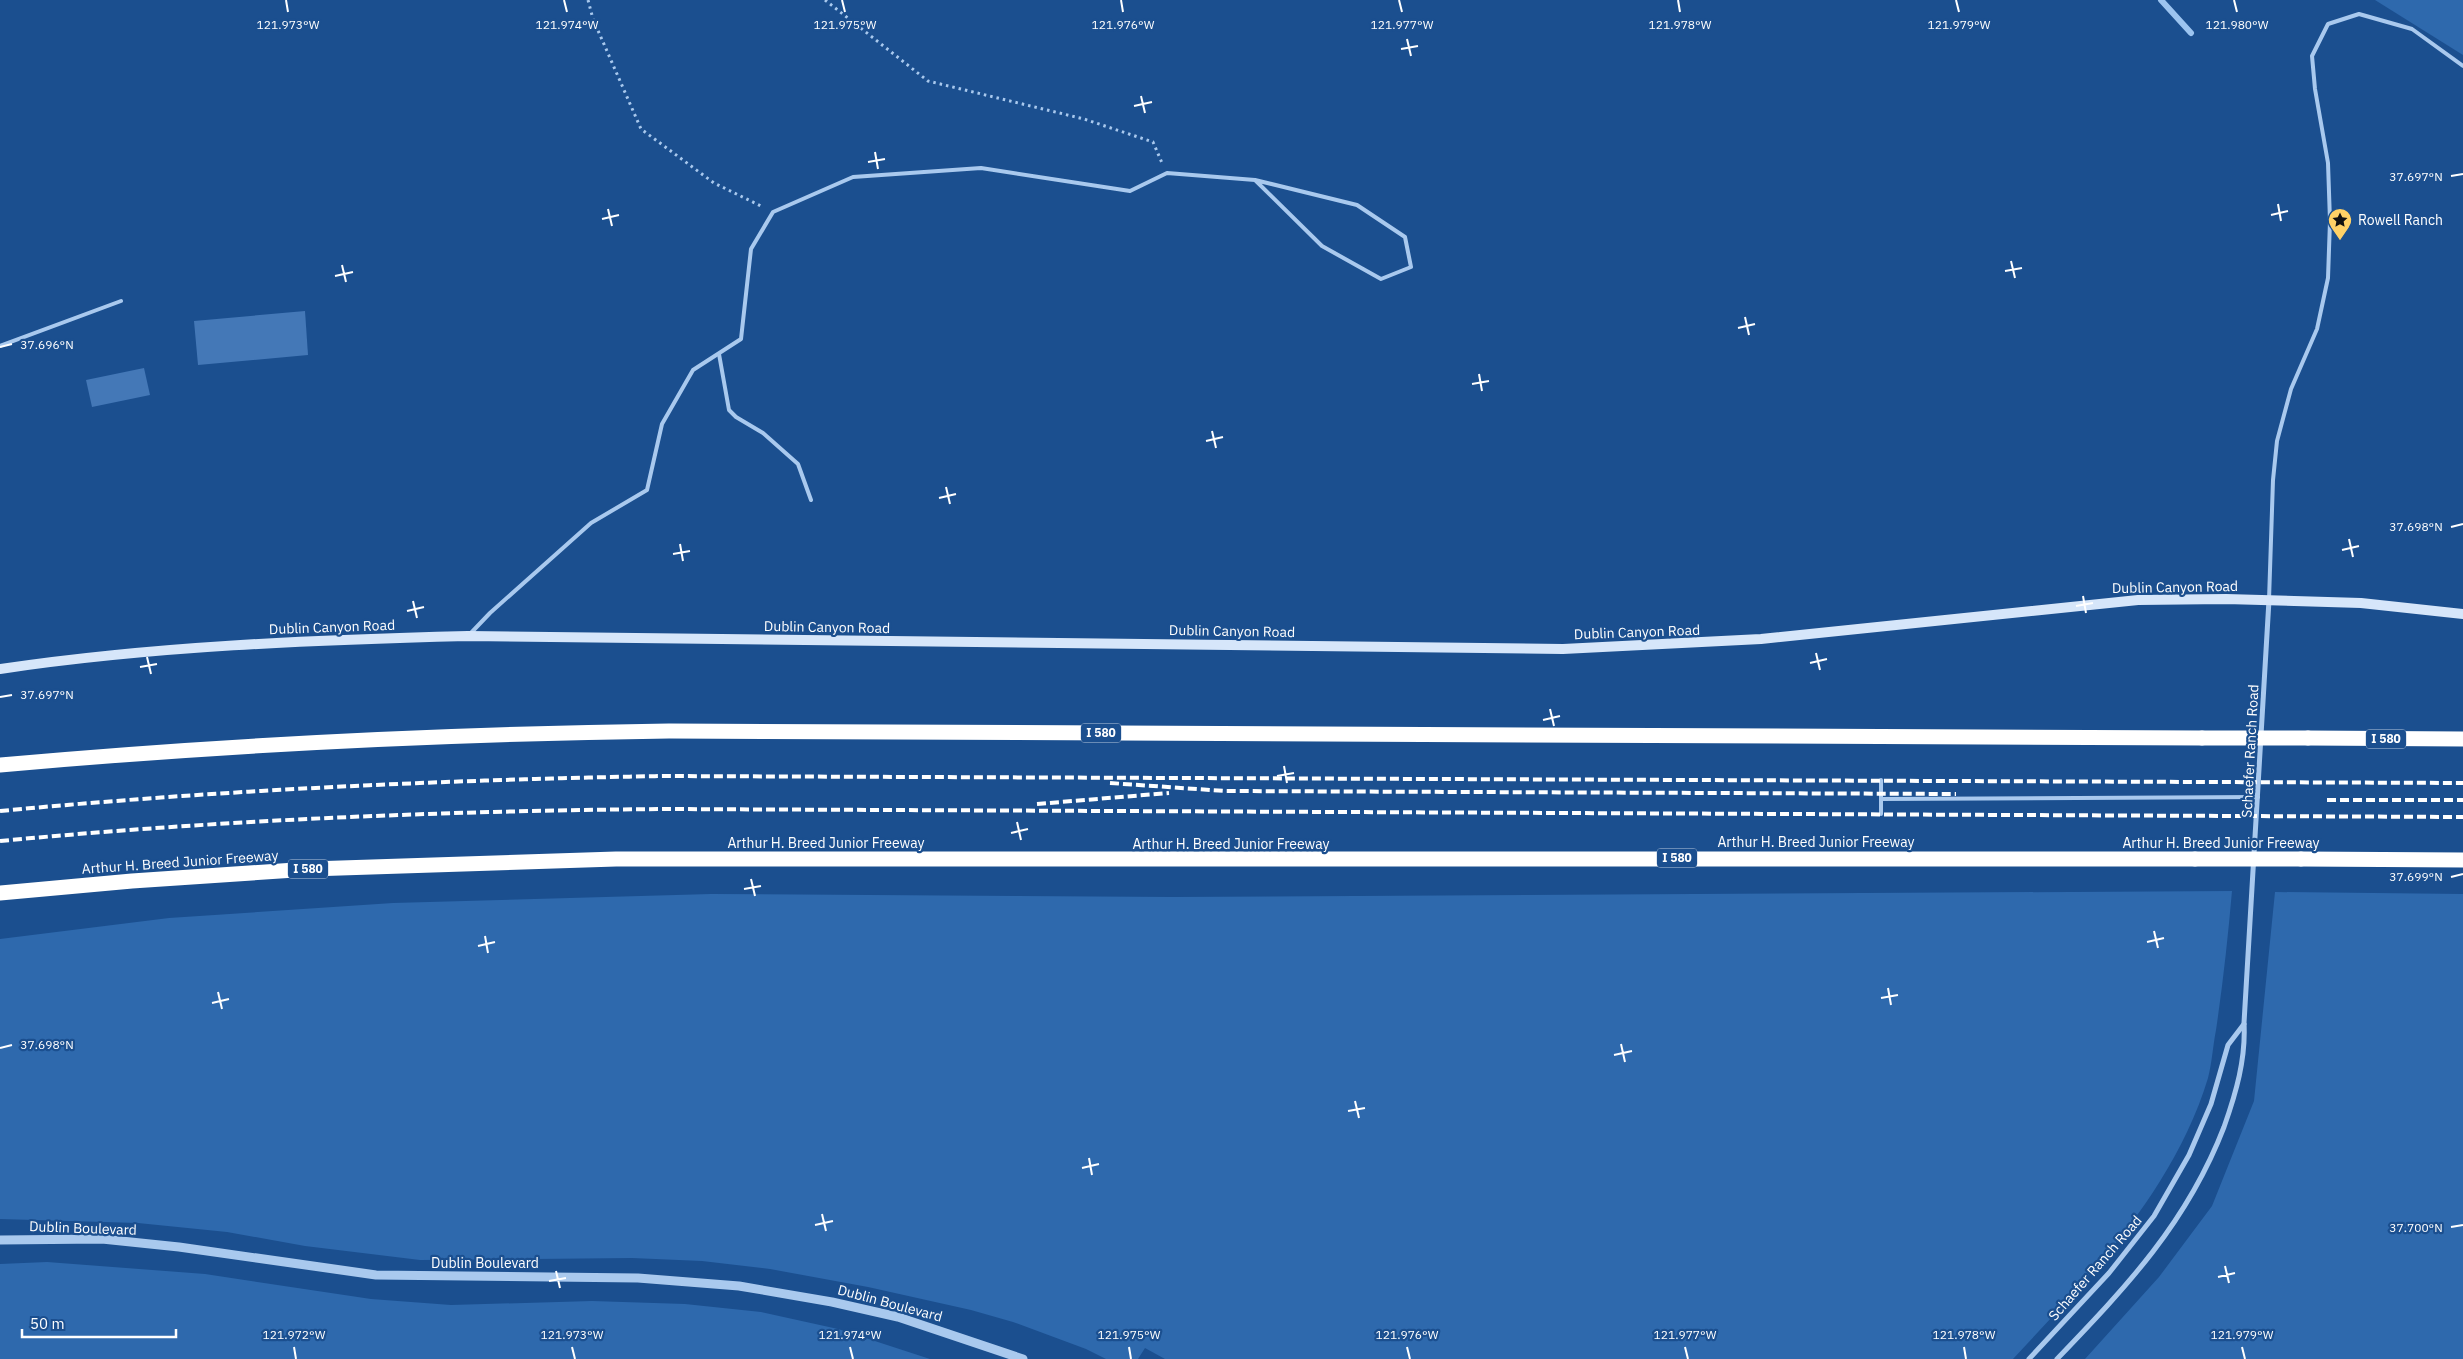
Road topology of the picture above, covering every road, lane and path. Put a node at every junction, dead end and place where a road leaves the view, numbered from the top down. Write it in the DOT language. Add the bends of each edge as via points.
graph roads {
  1 [pos="588,0"];
  2 [pos="825,0"];
  3 [pos="2463,66"];
  4 [pos="1167,173"];
  5 [pos="1255,180"];
  6 [pos="773,212"];
  7 [pos="121,301"];
  8 [pos="0,346"];
  9 [pos="719,354"];
  10 [pos="812,500"];
  11 [pos="2269,600"];
  12 [pos="2463,614"];
  13 [pos="468,636"];
  14 [pos="0,669"];
  15 [pos="2463,739"];
  16 [pos="0,765"];
  17 [pos="1881,780"];
  18 [pos="2258,797"];
  19 [pos="1881,799"];
  20 [pos="1881,814"];
  21 [pos="2463,860"];
  22 [pos="0,893"];
  23 [pos="2244,1023"];
  24 [pos="0,1240"];
  25 [pos="1023,1359"];
  26 [pos="2029,1359"];
  27 [pos="2057,1359"];
  1 -- 6 [label="path" via="641,129 714,183"];
  2 -- 4 [label="path" via="928,81 1084,119 1154,142"];
  3 -- 11 [label="lane" via="2412,29 2359,14 2328,24 2312,56 2328,163 2329,259 2317,329 2291,389 2277,441"];
  4 -- 5 [label="lane"];
  4 -- 6 [label="lane" via="1130,191 981,168 853,177"];
  5 -- 5 [label="lane" via="1322,246 1381,279 1411,267 1405,237 1357,205"];
  6 -- 9 [label="lane" via="751,249 742,339"];
  7 -- 8 [label="lane"];
  9 -- 10 [label="lane" via="729,410 798,464"];
  9 -- 13 [label="lane" via="693,370 662,424 647,490 591,523"];
  11 -- 12 [label="main road, Dublin Canyon Road" via="2361,603"];
  11 -- 13 [label="main road, Dublin Canyon Road" via="2107,602 1761,639 1563,649"];
  11 -- 18 [label="street, Schaefer Ranch Road"];
  13 -- 14 [label="main road, Dublin Canyon Road" via="309,640 159,650"];
  15 -- 16 [label="highway, I 580, bridge" via="609,732 309,742"];
  17 -- 19 [label="lane"];
  18 -- 19 [label="lane"];
  18 -- 23 [label="street, Schaefer Ranch Road"];
  19 -- 20 [label="lane"];
  21 -- 22 [label="highway, Arthur H. Breed Junior Freeway / I 580, bridge" via="1880,857 600,859 300,870"];
  23 -- 26 [label="street, Schaefer Ranch Road" via="2228,1045 2211,1104 2189,1155 2154,1216 2109,1273"];
  23 -- 27 [label="street, Schaefer Ranch Road" via="2245,1049 2231,1107 2212,1158 2178,1218 2142,1267"];
  24 -- 25 [label="street, Dublin Boulevard" via="102,1239 376,1275 638,1278 739,1286 898,1317"];
}
